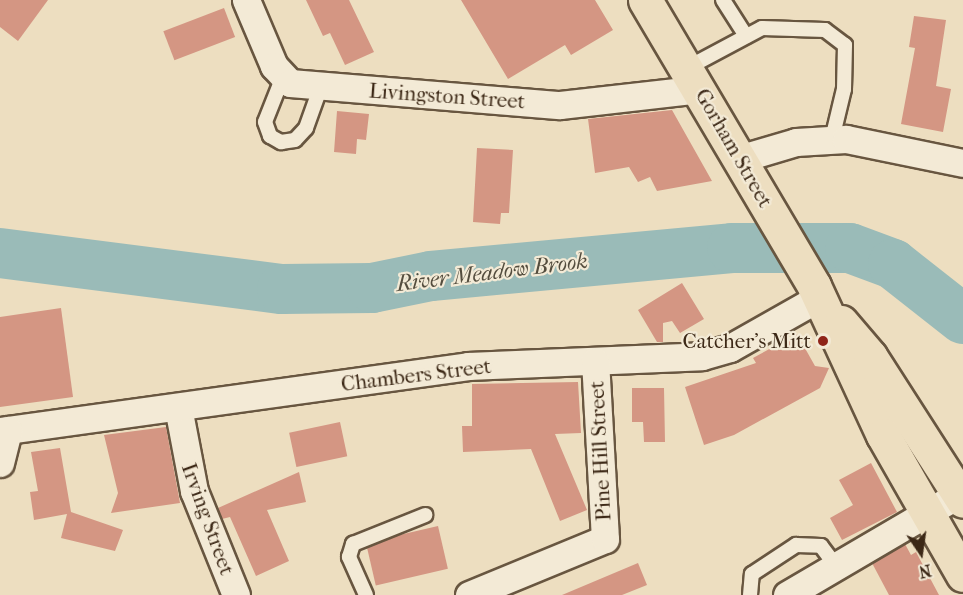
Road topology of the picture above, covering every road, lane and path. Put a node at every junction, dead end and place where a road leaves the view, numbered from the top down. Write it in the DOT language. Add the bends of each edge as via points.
graph roads {
  1 [pos="246,0"];
  2 [pos="645,0"];
  3 [pos="723,0"];
  4 [pos="746,36"];
  5 [pos="694,78"];
  6 [pos="282,79"];
  7 [pos="321,86"];
  8 [pos="832,139"];
  9 [pos="742,158"];
  10 [pos="963,163"];
  11 [pos="817,292"];
  12 [pos="595,361"];
  13 [pos="178,407"];
  14 [pos="4,430"];
  15 [pos="0,463"];
  16 [pos="962,497"];
  17 [pos="926,513"];
  18 [pos="425,515"];
  19 [pos="836,567"];
  20 [pos="963,575"];
  21 [pos="236,595"];
  22 [pos="366,595"];
  23 [pos="469,595"];
  24 [pos="750,595"];
  25 [pos="787,595"];
  1 -- 6 [label="street"];
  2 -- 5 [label="main road, Gorham Street"];
  3 -- 4 [label="lane"];
  4 -- 5 [label="lane"];
  4 -- 8 [label="lane" via="762,28 825,30 845,45 844,89"];
  5 -- 7 [label="street, Livingston Street" via="560,105"];
  5 -- 9 [label="main road, Gorham Street"];
  6 -- 7 [label="street, Livingston Street"];
  6 -- 7 [label="lane" via="265,122 270,136 281,142 295,140 306,128"];
  8 -- 9 [label="street" via="796,142"];
  8 -- 10 [label="street"];
  9 -- 11 [label="main road, Gorham Street"];
  11 -- 12 [label="street, Chambers Street" via="730,348 682,357"];
  11 -- 16 [label="main road, Gorham Street" via="870,356"];
  11 -- 17 [label="main road, Gorham Street" via="847,363"];
  12 -- 13 [label="street, Chambers Street" via="468,366"];
  12 -- 23 [label="street, Pine Hill Street" via="605,539"];
  13 -- 14 [label="street, Chambers Street"];
  13 -- 21 [label="street, Irving Street" via="194,491"];
  14 -- 15 [label="street"];
  16 -- 17 [label="street"];
  17 -- 19 [label="street"];
  17 -- 20 [label="main road, Gorham Street"];
  18 -- 22 [label="lane" via="353,544 349,557"];
  19 -- 24 [label="lane" via="821,546 796,544 752,574"];
  19 -- 25 [label="street"];
}
